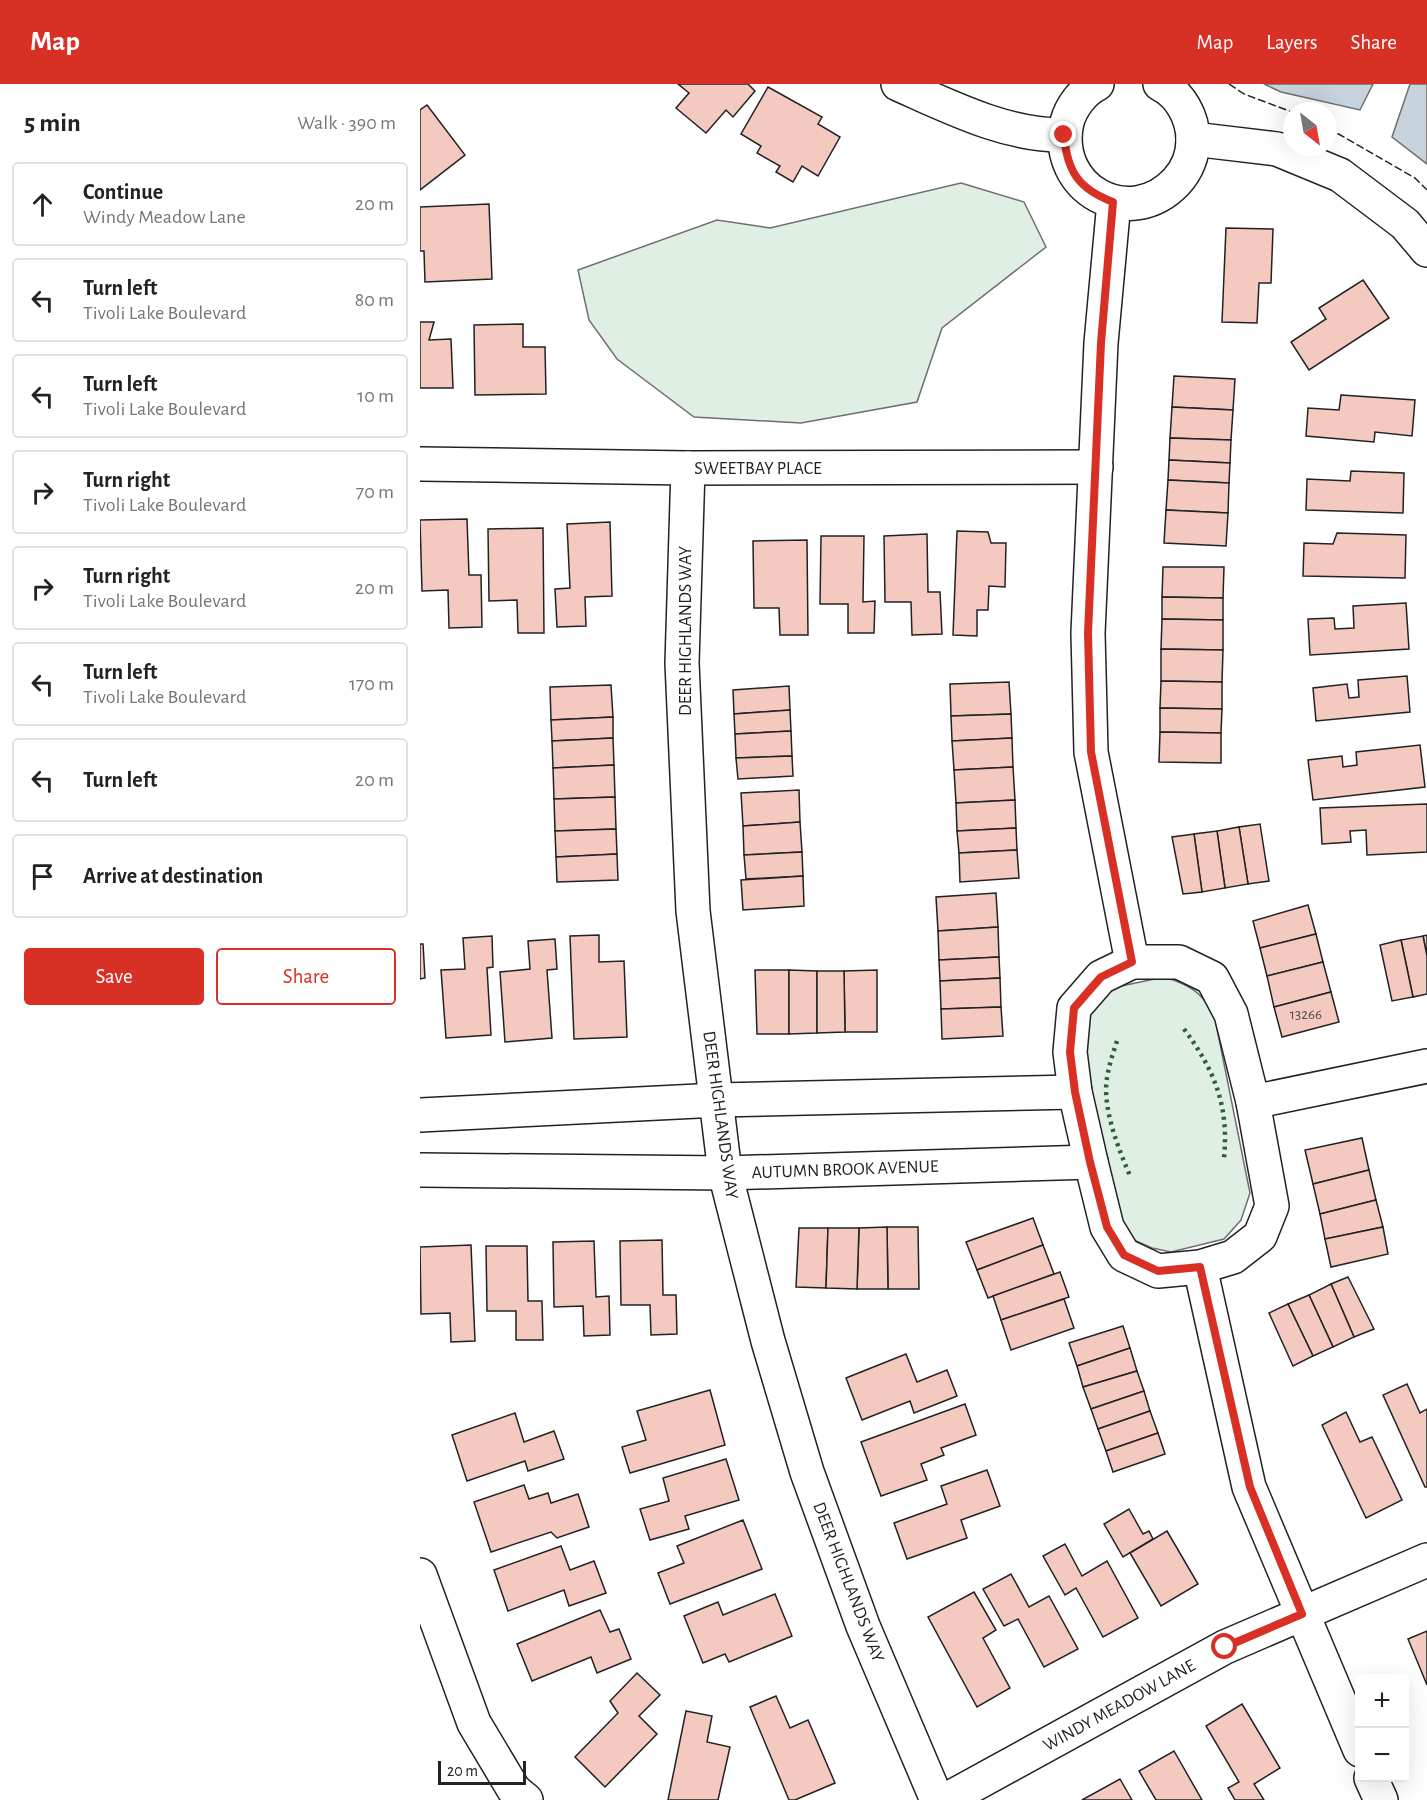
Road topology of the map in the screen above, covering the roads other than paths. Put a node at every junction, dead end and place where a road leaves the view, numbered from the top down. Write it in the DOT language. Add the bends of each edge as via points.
graph roads {
  1 [pos="898,84"];
  2 [pos="1097,84"];
  3 [pos="1160,84"];
  4 [pos="1064,135"];
  5 [pos="1193,140"];
  6 [pos="1113,202"];
  7 [pos="1427,250"];
  8 [pos="420,464"];
  9 [pos="1096,467"];
  10 [pos="688,468"];
  11 [pos="1132,962"];
  12 [pos="1427,1066"];
  13 [pos="1075,1092"];
  14 [pos="718,1100"];
  15 [pos="1253,1102"];
  16 [pos="420,1115"];
  17 [pos="1090,1162"];
  18 [pos="420,1170"];
  19 [pos="725,1173"];
  20 [pos="1200,1267"];
  21 [pos="1427,1560"];
  22 [pos="420,1575"];
  23 [pos="1302,1614"];
  24 [pos="1355,1740"];
  25 [pos="1373,1782"];
  26 [pos="514,1797"];
  27 [pos="937,1800"];
  28 [pos="946,1800"];
  29 [pos="1381,1800"];
  1 -- 4 [label="street" via="967,114 1042,135"];
  2 -- 4 [label="street" via="1078,99"];
  3 -- 5 [label="street" via="1181,102 1190,119"];
  4 -- 6 [label="street" via="1069,162 1082,185"];
  5 -- 6 [label="street" via="1191,158 1169,190 1152,200 1133,204"];
  5 -- 7 [label="street" via="1277,149 1340,175 1405,224"];
  6 -- 9 [label="street"];
  8 -- 10 [label="street, SWEETBAY PLACE"];
  9 -- 10 [label="street, SWEETBAY PLACE"];
  9 -- 11 [label="street" via="1088,633 1091,752"];
  10 -- 14 [label="street, DEER HIGHLANDS WAY" via="682,663 693,911"];
  11 -- 13 [label="street" via="1101,977 1074,1008 1070,1052"];
  11 -- 15 [label="street" via="1179,962 1212,978 1231,1014"];
  12 -- 15 [label="street"];
  13 -- 14 [label="street"];
  13 -- 17 [label="street"];
  14 -- 16 [label="street"];
  14 -- 19 [label="street, DEER HIGHLANDS WAY"];
  15 -- 20 [label="street" via="1272,1206 1260,1236 1233,1257"];
  17 -- 19 [label="street, AUTUMN BROOK AVENUE"];
  17 -- 20 [label="street" via="1107,1227 1124,1255 1158,1271"];
  18 -- 19 [label="street, AUTUMN BROOK AVENUE"];
  19 -- 27 [label="street, DEER HIGHLANDS WAY" via="807,1472 863,1626"];
  20 -- 23 [label="street" via="1250,1487"];
  21 -- 23 [label="street, WINDY MEADOW LANE"];
  22 -- 26 [label="street" via="474,1723"];
  23 -- 24 [label="street"];
  23 -- 28 [label="street, WINDY MEADOW LANE" via="1225,1647"];
  25 -- 29 [label="street"];
}
